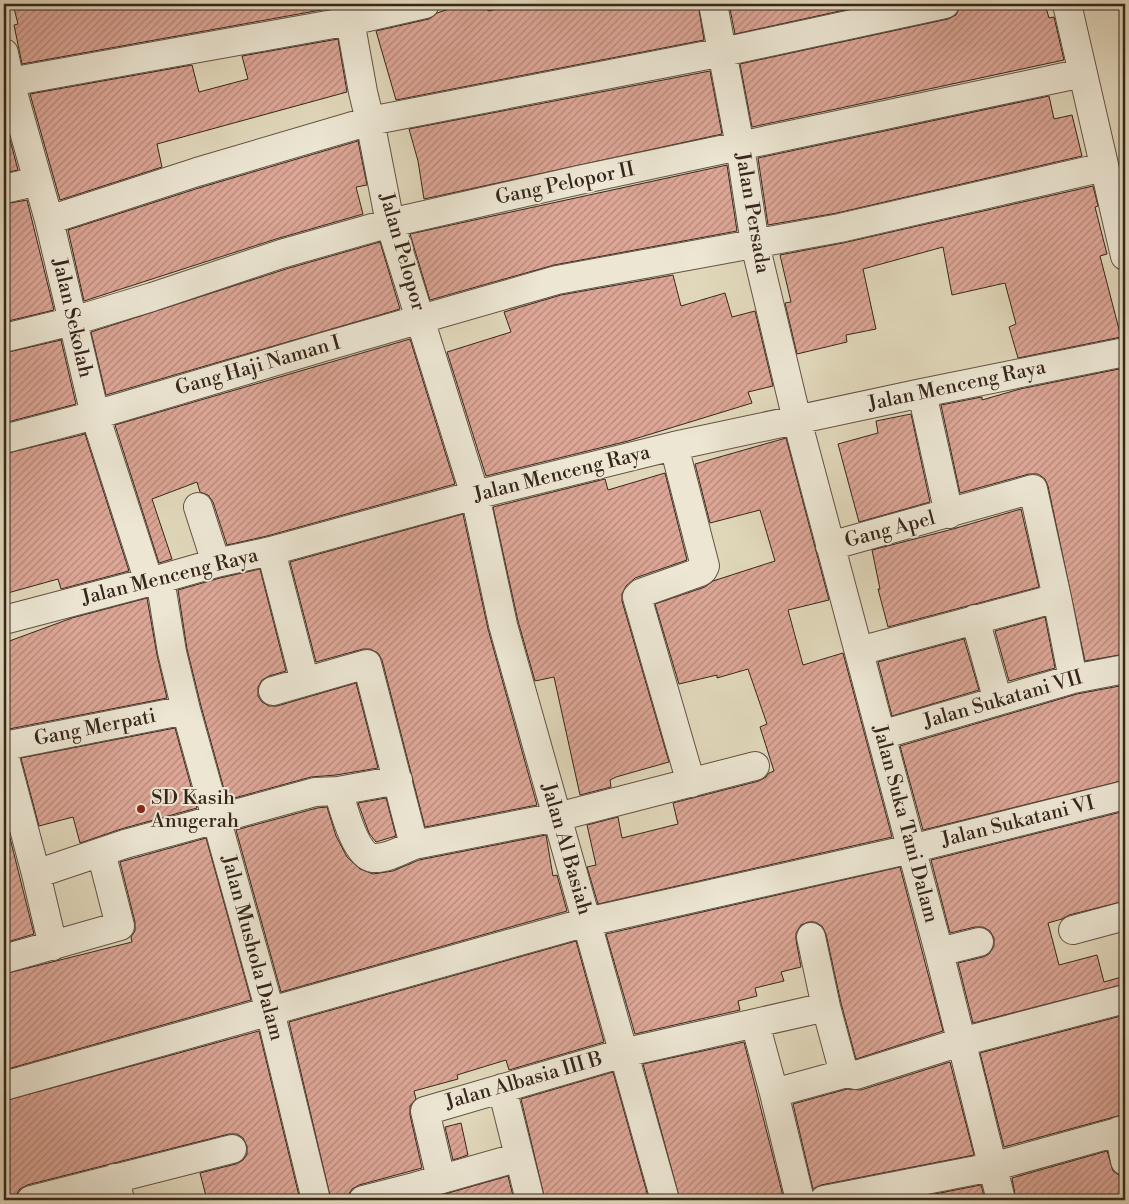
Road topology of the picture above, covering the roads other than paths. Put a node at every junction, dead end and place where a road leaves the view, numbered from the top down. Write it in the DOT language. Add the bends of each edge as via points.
graph roads {
  1 [pos="426,4"];
  2 [pos="713,4"];
  3 [pos="945,4"];
  4 [pos="1067,4"];
  5 [pos="348,12"];
  6 [pos="723,52"];
  7 [pos="4,53"];
  8 [pos="1083,73"];
  9 [pos="7,82"];
  10 [pos="370,121"];
  11 [pos="740,146"];
  12 [pos="1104,167"];
  13 [pos="38,181"];
  14 [pos="4,189"];
  15 [pos="48,220"];
  16 [pos="390,223"];
  17 [pos="755,244"];
  18 [pos="1125,256"];
  19 [pos="421,320"];
  20 [pos="73,321"];
  21 [pos="4,338"];
  22 [pos="1125,352"];
  23 [pos="922,393"];
  24 [pos="95,415"];
  25 [pos="797,420"];
  26 [pos="4,439"];
  27 [pos="674,446"];
  28 [pos="805,450"];
  29 [pos="474,496"];
  30 [pos="198,507"];
  31 [pos="949,514"];
  32 [pos="830,546"];
  33 [pos="271,551"];
  34 [pos="216,563"];
  35 [pos="155,580"];
  36 [pos="1057,598"];
  37 [pos="975,619"];
  38 [pos="4,620"];
  39 [pos="859,650"];
  40 [pos="1125,668"];
  41 [pos="1073,678"];
  42 [pos="305,682"];
  43 [pos="273,691"];
  44 [pos="998,701"];
  45 [pos="186,710"];
  46 [pos="881,735"];
  47 [pos="4,746"];
  48 [pos="4,754"];
  49 [pos="755,766"];
  50 [pos="398,780"];
  51 [pos="691,783"];
  52 [pos="338,791"];
  53 [pos="1125,795"];
  54 [pos="557,817"];
  55 [pos="216,820"];
  56 [pos="414,845"];
  57 [pos="911,849"];
  58 [pos="101,852"];
  59 [pos="36,874"];
  60 [pos="1125,916"];
  61 [pos="586,922"];
  62 [pos="1073,930"];
  63 [pos="811,937"];
  64 [pos="978,942"];
  65 [pos="53,946"];
  66 [pos="939,952"];
  67 [pos="4,959"];
  68 [pos="1125,999"];
  69 [pos="826,1007"];
  70 [pos="270,1011"];
  71 [pos="755,1023"];
  72 [pos="961,1042"];
  73 [pos="623,1052"];
  74 [pos="847,1073"];
  75 [pos="4,1086"];
  76 [pos="502,1088"];
  77 [pos="774,1093"];
  78 [pos="1122,1130"];
  79 [pos="232,1149"];
  80 [pos="519,1157"];
  81 [pos="1125,1161"];
  82 [pos="992,1167"];
  83 [pos="441,1179"];
  84 [pos="117,1189"];
  85 [pos="880,1195"];
  86 [pos="31,1200"];
  87 [pos="316,1200"];
  88 [pos="363,1200"];
  89 [pos="530,1200"];
  90 [pos="665,1200"];
  91 [pos="800,1200"];
  92 [pos="824,1200"];
  93 [pos="1001,1200"];
  1 -- 5 [label="street"];
  2 -- 6 [label="street, Jalan Persada"];
  3 -- 6 [label="street"];
  4 -- 8 [label="street"];
  5 -- 9 [label="street"];
  5 -- 10 [label="street, Jalan Pelopor"];
  6 -- 10 [label="street"];
  6 -- 11 [label="street, Jalan Persada"];
  7 -- 9 [label="street, Jalan Sekolah"];
  8 -- 11 [label="street, Gang Pelopor II"];
  8 -- 12 [label="street"];
  9 -- 13 [label="street, Jalan Sekolah"];
  10 -- 15 [label="street"];
  10 -- 16 [label="street, Jalan Pelopor"];
  11 -- 16 [label="street, Gang Pelopor II"];
  11 -- 17 [label="street, Jalan Persada"];
  12 -- 17 [label="street, Gang Haji Naman I" via="840,228"];
  12 -- 18 [label="street"];
  13 -- 14 [label="street"];
  13 -- 15 [label="street, Jalan Sekolah"];
  15 -- 20 [label="street, Jalan Sekolah"];
  16 -- 19 [label="street, Jalan Pelopor"];
  16 -- 20 [label="street, Gang Pelopor II" via="281,254"];
  17 -- 19 [label="street, Gang Haji Naman I" via="557,280"];
  17 -- 25 [label="street, Jalan Persada"];
  19 -- 24 [label="street, Gang Haji Naman I"];
  19 -- 29 [label="street, Jalan Pelopor"];
  20 -- 21 [label="street, Gang Pelopor II"];
  20 -- 24 [label="street, Jalan Sekolah"];
  22 -- 23 [label="street, Jalan Menceng Raya"];
  23 -- 25 [label="street, Jalan Menceng Raya"];
  23 -- 31 [label="street, Gang Apel"];
  24 -- 26 [label="street, Gang Haji Naman I"];
  24 -- 35 [label="street, Jalan Sekolah"];
  25 -- 27 [label="street, Jalan Menceng Raya"];
  25 -- 28 [label="street, Jalan Persada"];
  27 -- 29 [label="street, Jalan Menceng Raya"];
  27 -- 51 [label="street" via="705,566 700,572 641,593 637,598"];
  28 -- 32 [label="street, Jalan Suka Tani Dalam"];
  29 -- 33 [label="street, Jalan Menceng Raya"];
  29 -- 54 [label="street, Jalan Al Basiah" via="503,625"];
  30 -- 34 [label="street"];
  31 -- 32 [label="street, Gang Apel"];
  31 -- 36 [label="street, Gang Apel" via="1033,489"];
  32 -- 39 [label="street, Jalan Suka Tani Dalam"];
  33 -- 34 [label="street, Jalan Menceng Raya"];
  33 -- 42 [label="street"];
  34 -- 35 [label="street, Jalan Menceng Raya"];
  35 -- 38 [label="street, Jalan Menceng Raya"];
  35 -- 45 [label="street, Jalan Mushola Dalam"];
  36 -- 37 [label="street"];
  36 -- 41 [label="street"];
  37 -- 39 [label="street"];
  37 -- 44 [label="street"];
  39 -- 46 [label="street, Jalan Suka Tani Dalam"];
  40 -- 41 [label="street, Jalan Sukatani VII"];
  41 -- 44 [label="street, Jalan Sukatani VII"];
  42 -- 43 [label="street"];
  42 -- 50 [label="street" via="367,664"];
  44 -- 46 [label="street, Jalan Sukatani VII"];
  45 -- 47 [label="street, Gang Merpati"];
  45 -- 55 [label="street, Jalan Mushola Dalam"];
  46 -- 57 [label="street, Jalan Suka Tani Dalam"];
  48 -- 59 [label="street"];
  49 -- 51 [label="street"];
  50 -- 52 [label="street"];
  50 -- 56 [label="street"];
  51 -- 54 [label="street"];
  52 -- 55 [label="street" via="315,792"];
  52 -- 56 [label="street" via="363,853 371,858 381,857"];
  53 -- 57 [label="street, Jalan Sukatani VI"];
  54 -- 56 [label="street"];
  54 -- 61 [label="street, Jalan Al Basiah"];
  55 -- 58 [label="street"];
  55 -- 70 [label="street, Jalan Mushola Dalam"];
  57 -- 61 [label="street, Jalan Sukatani VI"];
  57 -- 66 [label="street, Jalan Suka Tani Dalam"];
  58 -- 59 [label="street"];
  58 -- 65 [label="street" via="120,926"];
  59 -- 65 [label="street"];
  60 -- 62 [label="street"];
  61 -- 70 [label="street, Jalan Sukatani VI"];
  61 -- 73 [label="street, Jalan Al Basiah"];
  63 -- 69 [label="street"];
  64 -- 66 [label="street"];
  65 -- 67 [label="street"];
  66 -- 72 [label="street, Jalan Suka Tani Dalam"];
  68 -- 72 [label="street"];
  69 -- 71 [label="street, Jalan Albasia III B"];
  69 -- 74 [label="street" via="842,1066"];
  70 -- 75 [label="street, Jalan Sukatani VI"];
  70 -- 87 [label="street, Jalan Mushola Dalam"];
  71 -- 73 [label="street, Jalan Albasia III B"];
  71 -- 77 [label="street"];
  72 -- 74 [label="street" via="856,1075"];
  72 -- 82 [label="street, Jalan Suka Tani Dalam"];
  73 -- 76 [label="street, Jalan Albasia III B"];
  73 -- 90 [label="street, Jalan Al Basiah"];
  74 -- 77 [label="street"];
  76 -- 80 [label="street"];
  76 -- 83 [label="street, Jalan Albasia III B" via="425,1111"];
  77 -- 91 [label="street"];
  78 -- 81 [label="street"];
  78 -- 82 [label="street"];
  79 -- 84 [label="street"];
  80 -- 83 [label="street"];
  80 -- 89 [label="street"];
  82 -- 85 [label="street"];
  82 -- 93 [label="street, Jalan Suka Tani Dalam"];
  83 -- 88 [label="street"];
  84 -- 86 [label="street"];
  85 -- 92 [label="street"];
}
